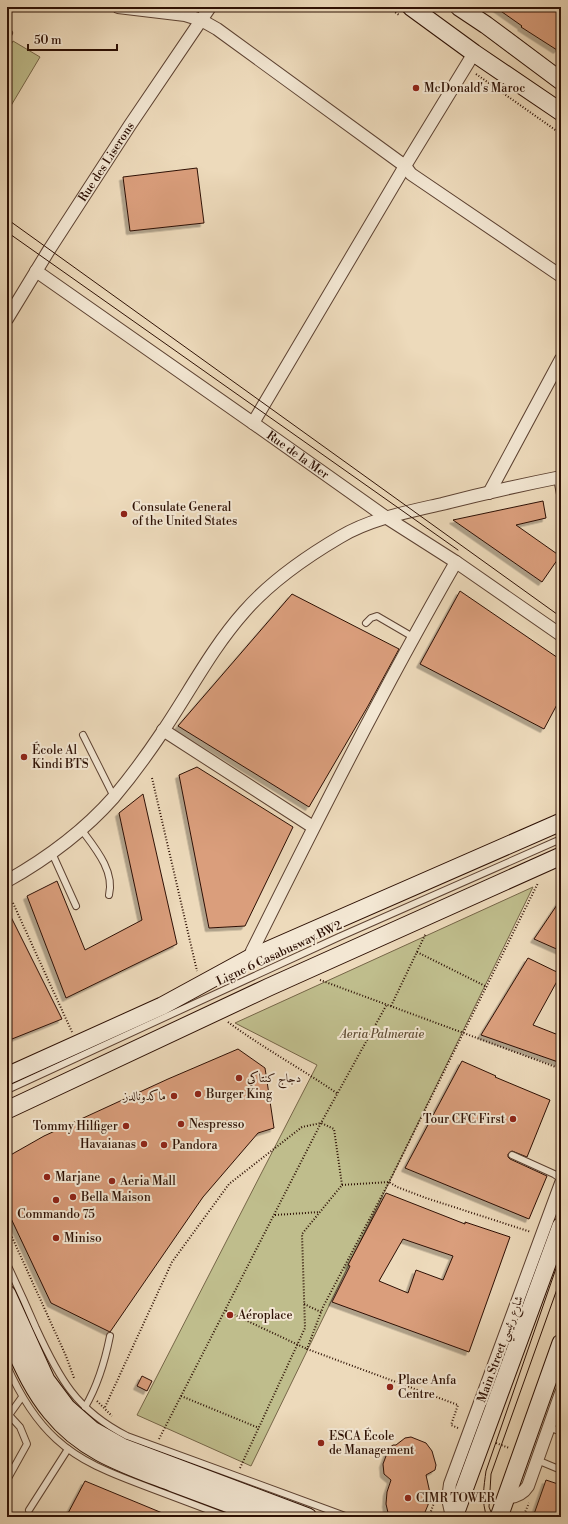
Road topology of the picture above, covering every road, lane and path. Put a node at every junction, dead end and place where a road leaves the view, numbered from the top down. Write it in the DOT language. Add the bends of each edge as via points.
graph roads {
  1 [pos="118,7"];
  2 [pos="210,7"];
  3 [pos="388,7"];
  4 [pos="459,7"];
  5 [pos="406,12"];
  6 [pos="201,20"];
  7 [pos="474,53"];
  8 [pos="473,74"];
  9 [pos="561,81"];
  10 [pos="561,112"];
  11 [pos="561,134"];
  12 [pos="405,166"];
  13 [pos="36,271"];
  14 [pos="561,276"];
  15 [pos="7,319"];
  16 [pos="561,359"];
  17 [pos="254,423"];
  18 [pos="559,477"];
  19 [pos="489,493"];
  20 [pos="561,500"];
  21 [pos="387,518"];
  22 [pos="456,562"];
  23 [pos="366,623"];
  24 [pos="561,635"];
  25 [pos="413,637"];
  26 [pos="163,730"];
  27 [pos="83,735"];
  28 [pos="152,778"];
  29 [pos="114,797"];
  30 [pos="561,822"];
  31 [pos="313,827"];
  32 [pos="81,829"];
  33 [pos="561,839"];
  34 [pos="52,853"];
  35 [pos="561,856"];
  36 [pos="540,880"];
  37 [pos="7,881"];
  38 [pos="109,895"];
  39 [pos="13,903"];
  40 [pos="76,906"];
  41 [pos="426,932"];
  42 [pos="417,952"];
  43 [pos="250,958"];
  44 [pos="301,973"];
  45 [pos="198,978"];
  46 [pos="487,986"];
  47 [pos="386,1004"];
  48 [pos="391,1006"];
  49 [pos="225,1020"];
  50 [pos="464,1033"];
  51 [pos="73,1035"];
  52 [pos="561,1068"];
  53 [pos="7,1076"];
  54 [pos="7,1090"];
  55 [pos="338,1094"];
  56 [pos="7,1110"];
  57 [pos="321,1123"];
  58 [pos="512,1155"];
  59 [pos="561,1179"];
  60 [pos="389,1182"];
  61 [pos="561,1183"];
  62 [pos="342,1185"];
  63 [pos="320,1212"];
  64 [pos="274,1215"];
  65 [pos="7,1226"];
  66 [pos="561,1226"];
  67 [pos="542,1236"];
  68 [pos="7,1264"];
  69 [pos="7,1294"];
  70 [pos="304,1304"];
  71 [pos="226,1310"];
  72 [pos="321,1312"];
  73 [pos="7,1332"];
  74 [pos="110,1336"];
  75 [pos="561,1343"];
  76 [pos="298,1345"];
  77 [pos="307,1349"];
  78 [pos="7,1366"];
  79 [pos="561,1393"];
  80 [pos="92,1396"];
  81 [pos="181,1396"];
  82 [pos="22,1397"];
  83 [pos="85,1407"];
  84 [pos="104,1407"];
  85 [pos="102,1414"];
  86 [pos="8,1416"];
  87 [pos="549,1427"];
  88 [pos="259,1428"];
  89 [pos="561,1432"];
  90 [pos="476,1435"];
  91 [pos="156,1446"];
  92 [pos="68,1449"];
  93 [pos="530,1457"];
  94 [pos="561,1470"];
  95 [pos="237,1476"];
  96 [pos="7,1480"];
  97 [pos="29,1510"];
  98 [pos="227,1517"];
  99 [pos="264,1517"];
  100 [pos="308,1517"];
  101 [pos="348,1517"];
  102 [pos="453,1517"];
  103 [pos="499,1517"];
  1 -- 6 [label="street" via="185,15"];
  2 -- 6 [label="street, Rue des Liserons"];
  3 -- 5 [label="path"];
  4 -- 9 [label="main road"];
  5 -- 7 [label="main road"];
  6 -- 12 [label="street"];
  6 -- 13 [label="street, Rue des Liserons"];
  7 -- 10 [label="main road"];
  7 -- 12 [label="street"];
  8 -- 11 [label="path"];
  12 -- 14 [label="street" via="411,174"];
  12 -- 17 [label="street"];
  13 -- 15 [label="street, Rue des Liserons"];
  13 -- 17 [label="street, Rue de la Mer"];
  16 -- 19 [label="street"];
  17 -- 21 [label="street, Rue de la Mer"];
  18 -- 19 [label="street"];
  18 -- 20 [label="lane"];
  19 -- 21 [label="street"];
  21 -- 22 [label="street, Rue de la Mer"];
  21 -- 26 [label="street" via="363,525 341,536 309,556 262,594 243,612 216,649"];
  22 -- 24 [label="street, Rue de la Mer"];
  22 -- 25 [label="street"];
  23 -- 25 [label="lane" via="377,616"];
  25 -- 31 [label="street"];
  26 -- 29 [label="street"];
  26 -- 31 [label="street"];
  27 -- 29 [label="lane"];
  28 -- 45 [label="path"];
  29 -- 32 [label="street"];
  30 -- 43 [label="main road"];
  31 -- 43 [label="street"];
  32 -- 34 [label="street"];
  32 -- 38 [label="lane" via="109,875"];
  33 -- 54 [label="lane, Ligne 6 Casabusway BW2" via="339,937"];
  34 -- 37 [label="street"];
  34 -- 40 [label="lane"];
  35 -- 44 [label="main road"];
  36 -- 46 [label="path"];
  39 -- 51 [label="path"];
  41 -- 42 [label="path"];
  42 -- 46 [label="path"];
  42 -- 48 [label="path"];
  43 -- 53 [label="main road" via="162,1006"];
  44 -- 47 [label="path"];
  44 -- 56 [label="main road"];
  46 -- 50 [label="path"];
  47 -- 48 [label="path"];
  47 -- 55 [label="path"];
  48 -- 50 [label="path"];
  49 -- 55 [label="path" via="250,1039"];
  50 -- 52 [label="path"];
  50 -- 60 [label="path"];
  55 -- 57 [label="path"];
  57 -- 62 [label="path" via="334,1129"];
  57 -- 64 [label="path"];
  57 -- 84 [label="path" via="302,1127 229,1184 172,1262"];
  58 -- 59 [label="lane"];
  60 -- 62 [label="path"];
  60 -- 67 [label="path" via="426,1198"];
  60 -- 72 [label="path"];
  61 -- 67 [label="street, Main Street شارع رئيسي"];
  62 -- 63 [label="path"];
  63 -- 64 [label="path"];
  63 -- 70 [label="path" via="302,1234"];
  64 -- 71 [label="path"];
  65 -- 80 [label="path" via="76,1382"];
  66 -- 90 [label="main road, Main Street شارع رئيسي"];
  67 -- 90 [label="street, Main Street شارع رئيسي"];
  68 -- 83 [label="lane" via="57,1372 72,1394"];
  69 -- 100 [label="main road" via="46,1380 67,1408 92,1430 122,1448"];
  70 -- 72 [label="path"];
  70 -- 76 [label="path" via="305,1328"];
  71 -- 76 [label="path"];
  71 -- 81 [label="path"];
  72 -- 77 [label="path"];
  73 -- 99 [label="main road" via="32,1386 41,1399 62,1425 88,1446 117,1462"];
  74 -- 80 [label="lane"];
  75 -- 93 [label="main road"];
  76 -- 77 [label="path"];
  76 -- 88 [label="path"];
  77 -- 90 [label="path" via="458,1405 451,1425"];
  78 -- 82 [label="lane"];
  79 -- 87 [label="street"];
  80 -- 83 [label="lane"];
  80 -- 84 [label="path"];
  81 -- 88 [label="path"];
  81 -- 91 [label="path"];
  82 -- 86 [label="lane"];
  82 -- 92 [label="lane" via="44,1427"];
  83 -- 91 [label="lane" via="115,1429"];
  84 -- 85 [label="path"];
  86 -- 96 [label="lane" via="20,1427 27,1444"];
  87 -- 89 [label="lane"];
  87 -- 93 [label="street"];
  88 -- 95 [label="path"];
  90 -- 93 [label="path"];
  90 -- 102 [label="main road, Main Street شارع رئيسي"];
  91 -- 95 [label="lane"];
  92 -- 97 [label="lane"];
  92 -- 98 [label="lane" via="109,1473"];
  93 -- 94 [label="lane"];
  93 -- 103 [label="main road" via="506,1498"];
  95 -- 101 [label="lane"];
}
